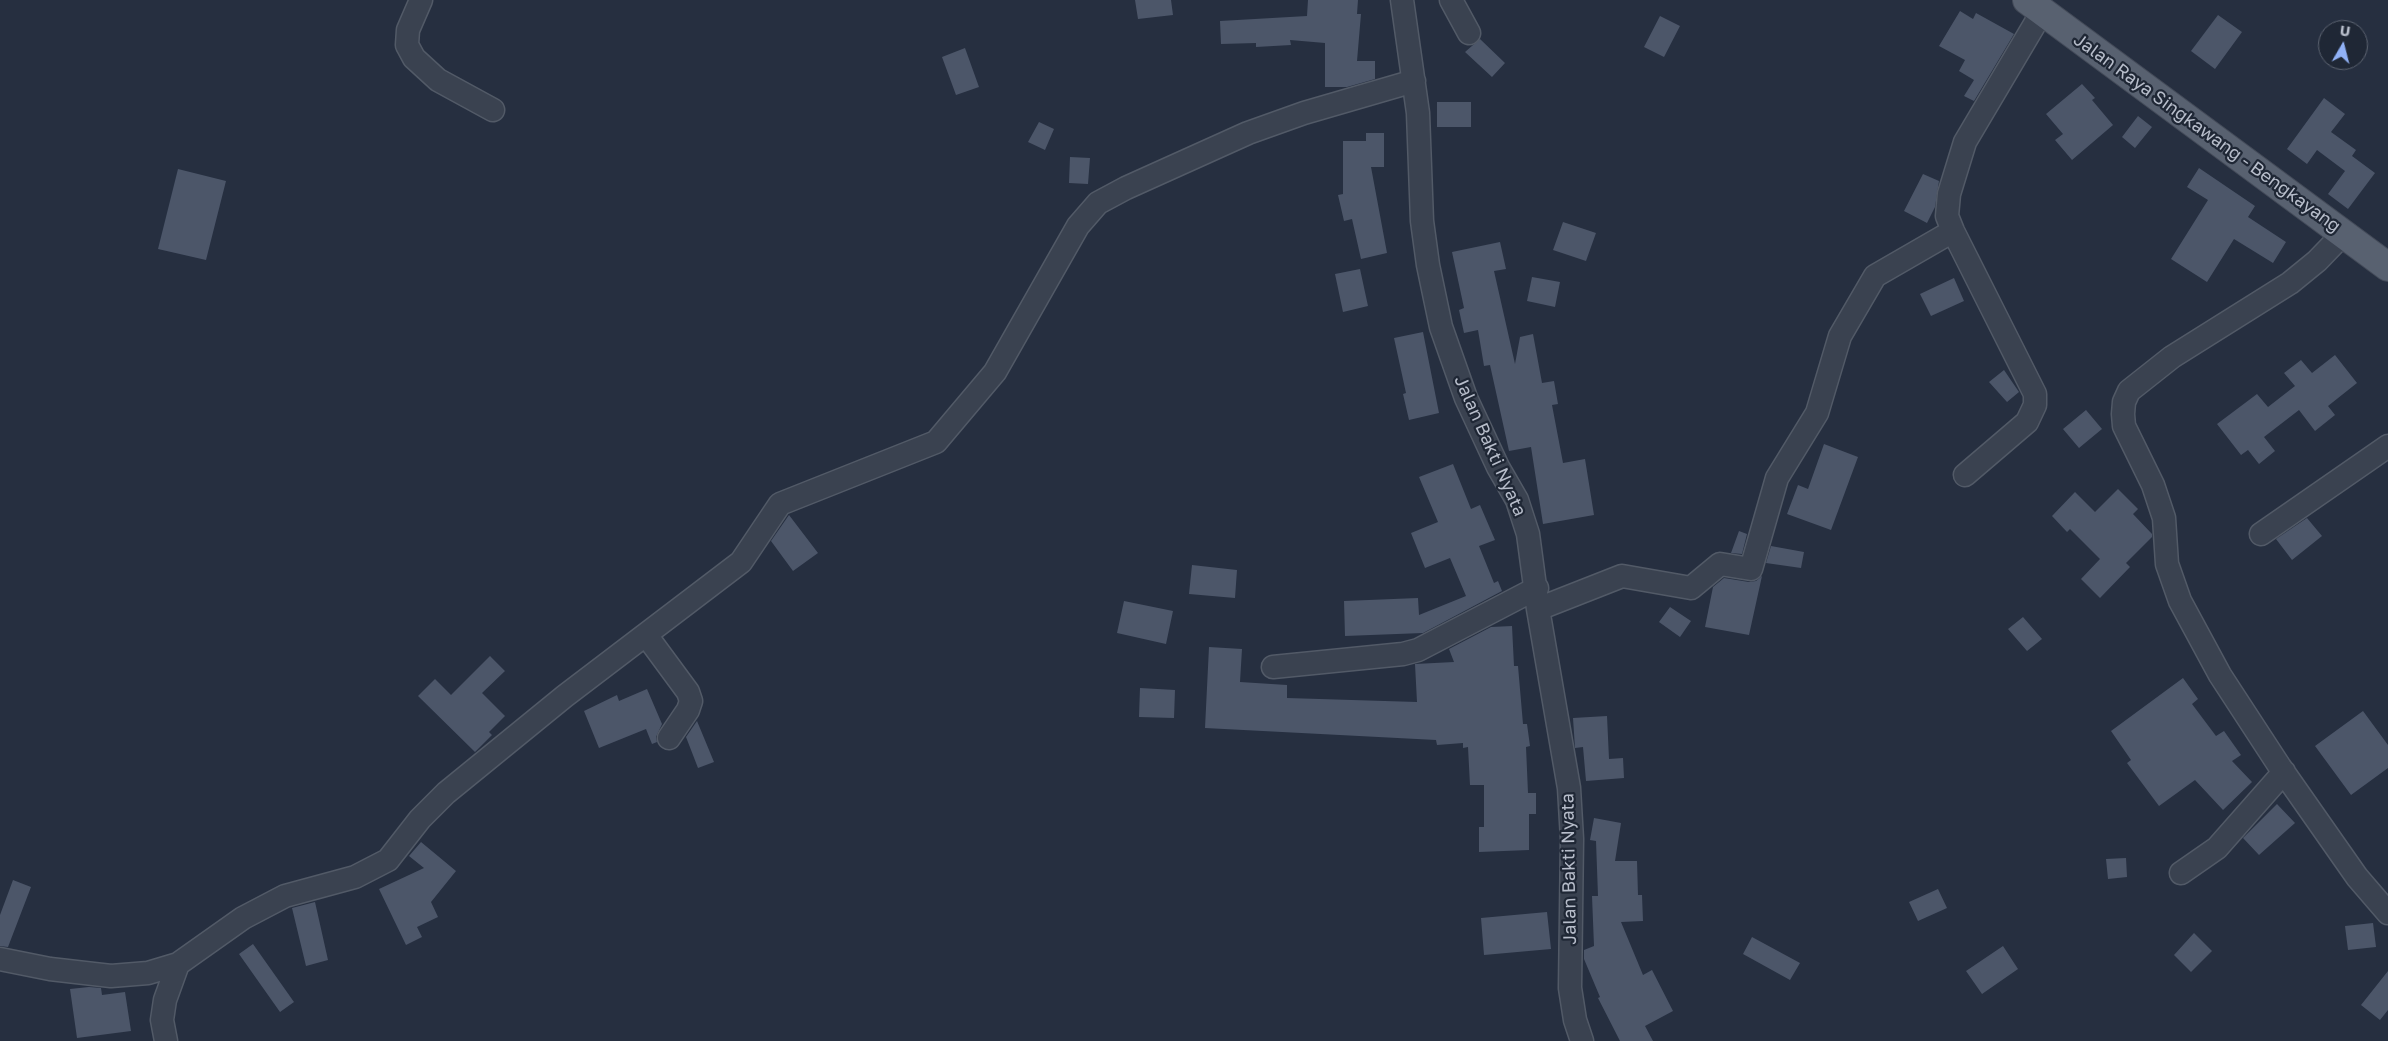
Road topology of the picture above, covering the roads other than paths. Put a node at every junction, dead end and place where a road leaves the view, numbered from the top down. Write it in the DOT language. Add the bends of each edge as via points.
graph roads {
  1 [pos="421,0"];
  2 [pos="1402,0"];
  3 [pos="1451,0"];
  4 [pos="2034,6"];
  5 [pos="1469,33"];
  6 [pos="1414,81"];
  7 [pos="493,110"];
  8 [pos="1953,231"];
  9 [pos="2344,233"];
  10 [pos="2388,267"];
  11 [pos="2388,446"];
  12 [pos="1965,475"];
  13 [pos="2261,534"];
  14 [pos="1537,598"];
  15 [pos="646,635"];
  16 [pos="1273,667"];
  17 [pos="669,738"];
  18 [pos="2284,772"];
  19 [pos="2181,873"];
  20 [pos="2388,913"];
  21 [pos="0,959"];
  22 [pos="178,964"];
  23 [pos="166,1041"];
  24 [pos="1582,1041"];
  1 -- 7 [label="street" via="408,30 407,45 414,58 438,80"];
  2 -- 6 [label="street, Jalan Bakti Nyata"];
  3 -- 5 [label="street"];
  4 -- 8 [label="street" via="1965,142 1949,194 1947,216"];
  4 -- 9 [label="main road, Jalan Raya Singkawang - Bengkayang"];
  6 -- 14 [label="street, Jalan Bakti Nyata" via="1422,221 1441,328 1466,398 1517,500 1528,534"];
  6 -- 15 [label="street" via="1248,133 1098,203 1078,226 995,372 936,442 780,504 741,562"];
  8 -- 12 [label="street" via="2035,394 2035,405 2027,422"];
  8 -- 14 [label="street" via="1875,276 1840,336 1816,413 1776,478 1752,569 1720,564 1691,588 1622,576"];
  9 -- 10 [label="main road, Jalan Raya Singkawang - Bengkayang"];
  9 -- 18 [label="street" via="2317,262 2290,283 2172,357 2129,391 2124,402 2124,426 2153,485 2164,518 2167,564 2180,601 2220,675"];
  11 -- 13 [label="street"];
  14 -- 16 [label="street" via="1403,654"];
  14 -- 24 [label="street, Jalan Bakti Nyata" via="1569,788 1572,848 1570,988"];
  15 -- 17 [label="street" via="688,692 688,710"];
  15 -- 22 [label="street" via="565,696 446,794 420,819 388,860 355,877 285,896 243,918"];
  18 -- 19 [label="street" via="2218,848"];
  18 -- 20 [label="street" via="2357,878"];
  21 -- 22 [label="street" via="110,976 148,974"];
  22 -- 23 [label="street" via="164,1000 162,1020"];
}
